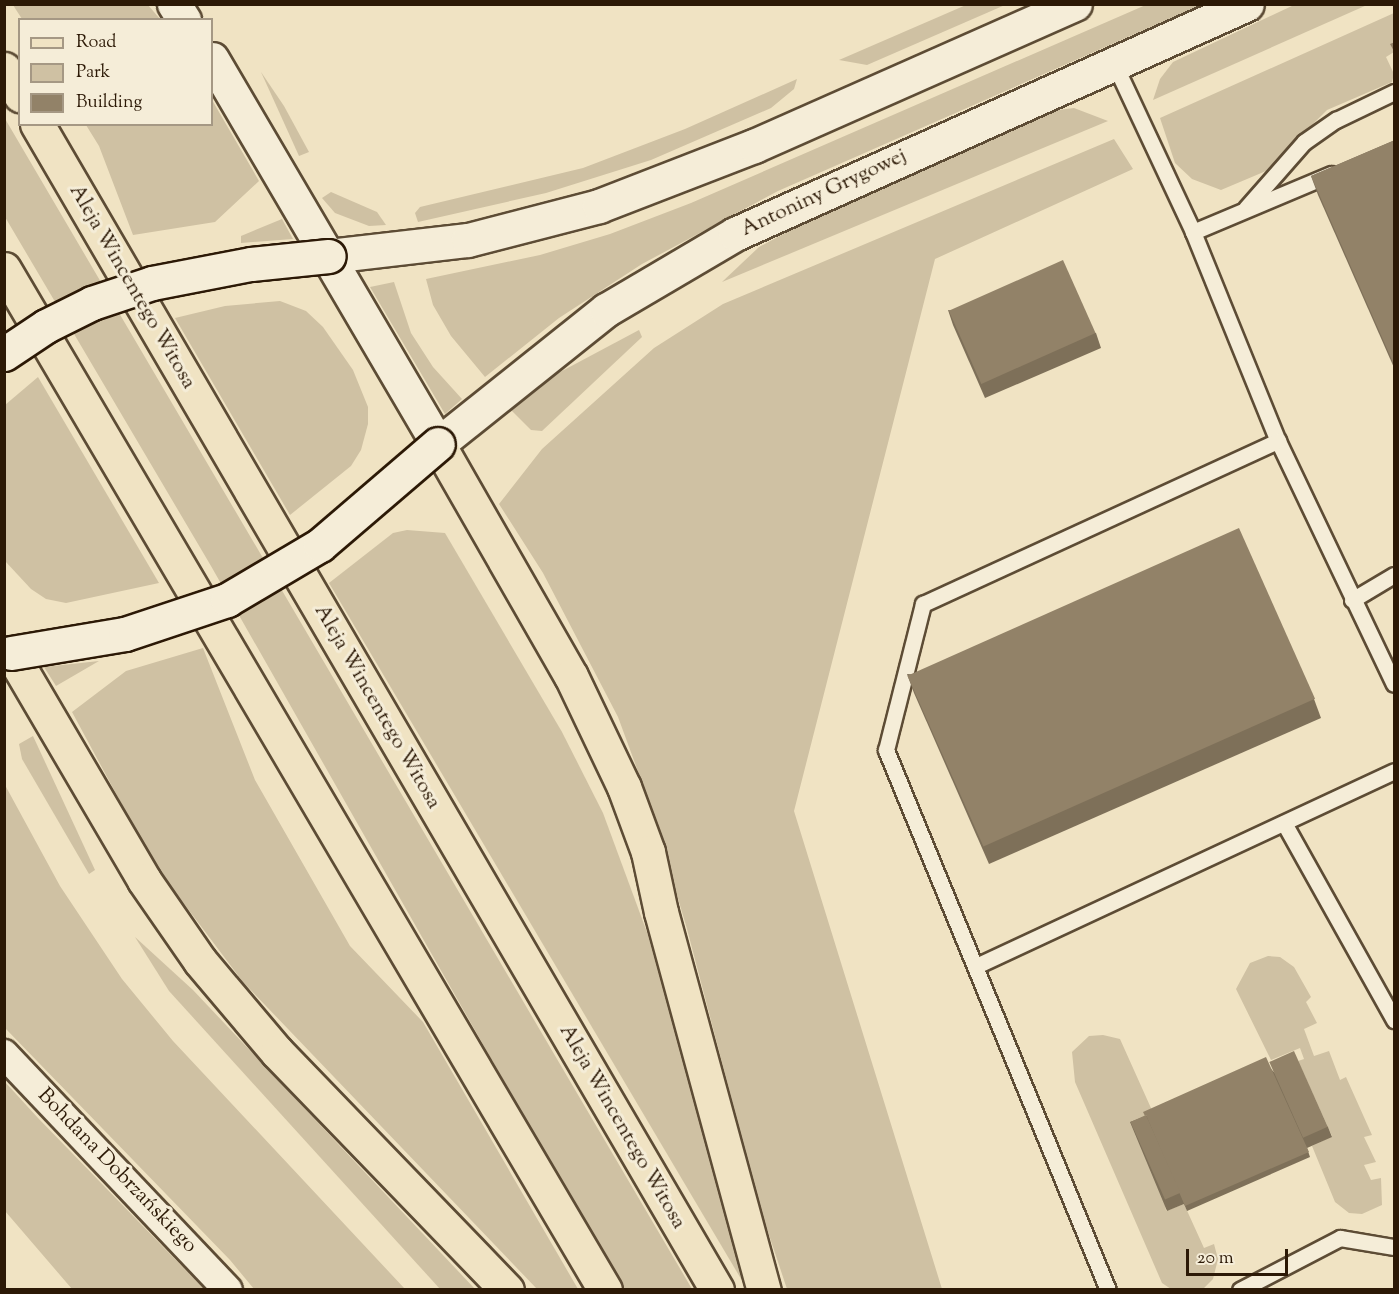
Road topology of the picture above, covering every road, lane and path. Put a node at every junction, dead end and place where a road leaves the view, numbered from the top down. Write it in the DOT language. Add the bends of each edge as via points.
graph roads {
  1 [pos="174,4"];
  2 [pos="1075,4"];
  3 [pos="1247,4"];
  4 [pos="183,18"];
  5 [pos="213,61"];
  6 [pos="1114,63"];
  7 [pos="4,69"];
  8 [pos="18,92"];
  9 [pos="1395,92"];
  10 [pos="38,126"];
  11 [pos="1341,170"];
  12 [pos="1244,210"];
  13 [pos="1193,232"];
  14 [pos="329,256"];
  15 [pos="4,269"];
  16 [pos="4,354"];
  17 [pos="1278,441"];
  18 [pos="438,444"];
  19 [pos="1395,575"];
  20 [pos="1352,600"];
  21 [pos="7,650"];
  22 [pos="1395,684"];
  23 [pos="1395,771"];
  24 [pos="1284,823"];
  25 [pos="976,966"];
  26 [pos="1395,1020"];
  27 [pos="4,1054"];
  28 [pos="1395,1247"];
  29 [pos="228,1290"];
  30 [pos="507,1290"];
  31 [pos="605,1290"];
  32 [pos="717,1290"];
  33 [pos="764,1290"];
  34 [pos="1108,1290"];
  35 [pos="1240,1290"];
  1 -- 4 [label="street"];
  2 -- 14 [label="street" via="754,146 598,206 538,225 468,240"];
  3 -- 6 [label="street, Antoniny Grygowej"];
  5 -- 14 [label="street"];
  6 -- 13 [label="lane"];
  6 -- 18 [label="street, Antoniny Grygowej" via="794,206 651,280 571,335"];
  7 -- 8 [label="main road"];
  9 -- 12 [label="lane" via="1336,120 1304,142"];
  10 -- 32 [label="main road, Aleja Wincentego Witosa"];
  11 -- 12 [label="lane"];
  12 -- 13 [label="lane"];
  13 -- 17 [label="lane"];
  14 -- 16 [label="street, bridge" via="241,265 152,283 92,303 46,326"];
  14 -- 18 [label="street"];
  15 -- 31 [label="main road"];
  17 -- 20 [label="lane"];
  17 -- 25 [label="lane" via="923,604 886,750"];
  18 -- 21 [label="street, Antoniny Grygowej, bridge" via="320,545 226,600 134,631"];
  18 -- 33 [label="main road" via="571,676 624,787 648,852"];
  19 -- 20 [label="lane"];
  20 -- 22 [label="lane"];
  21 -- 30 [label="main road" via="144,880 200,961 277,1052"];
  23 -- 24 [label="lane"];
  24 -- 25 [label="lane"];
  24 -- 26 [label="lane"];
  25 -- 34 [label="lane"];
  27 -- 29 [label="street, Bohdana Dobrzańskiego"];
  28 -- 35 [label="lane" via="1340,1238"];
}
